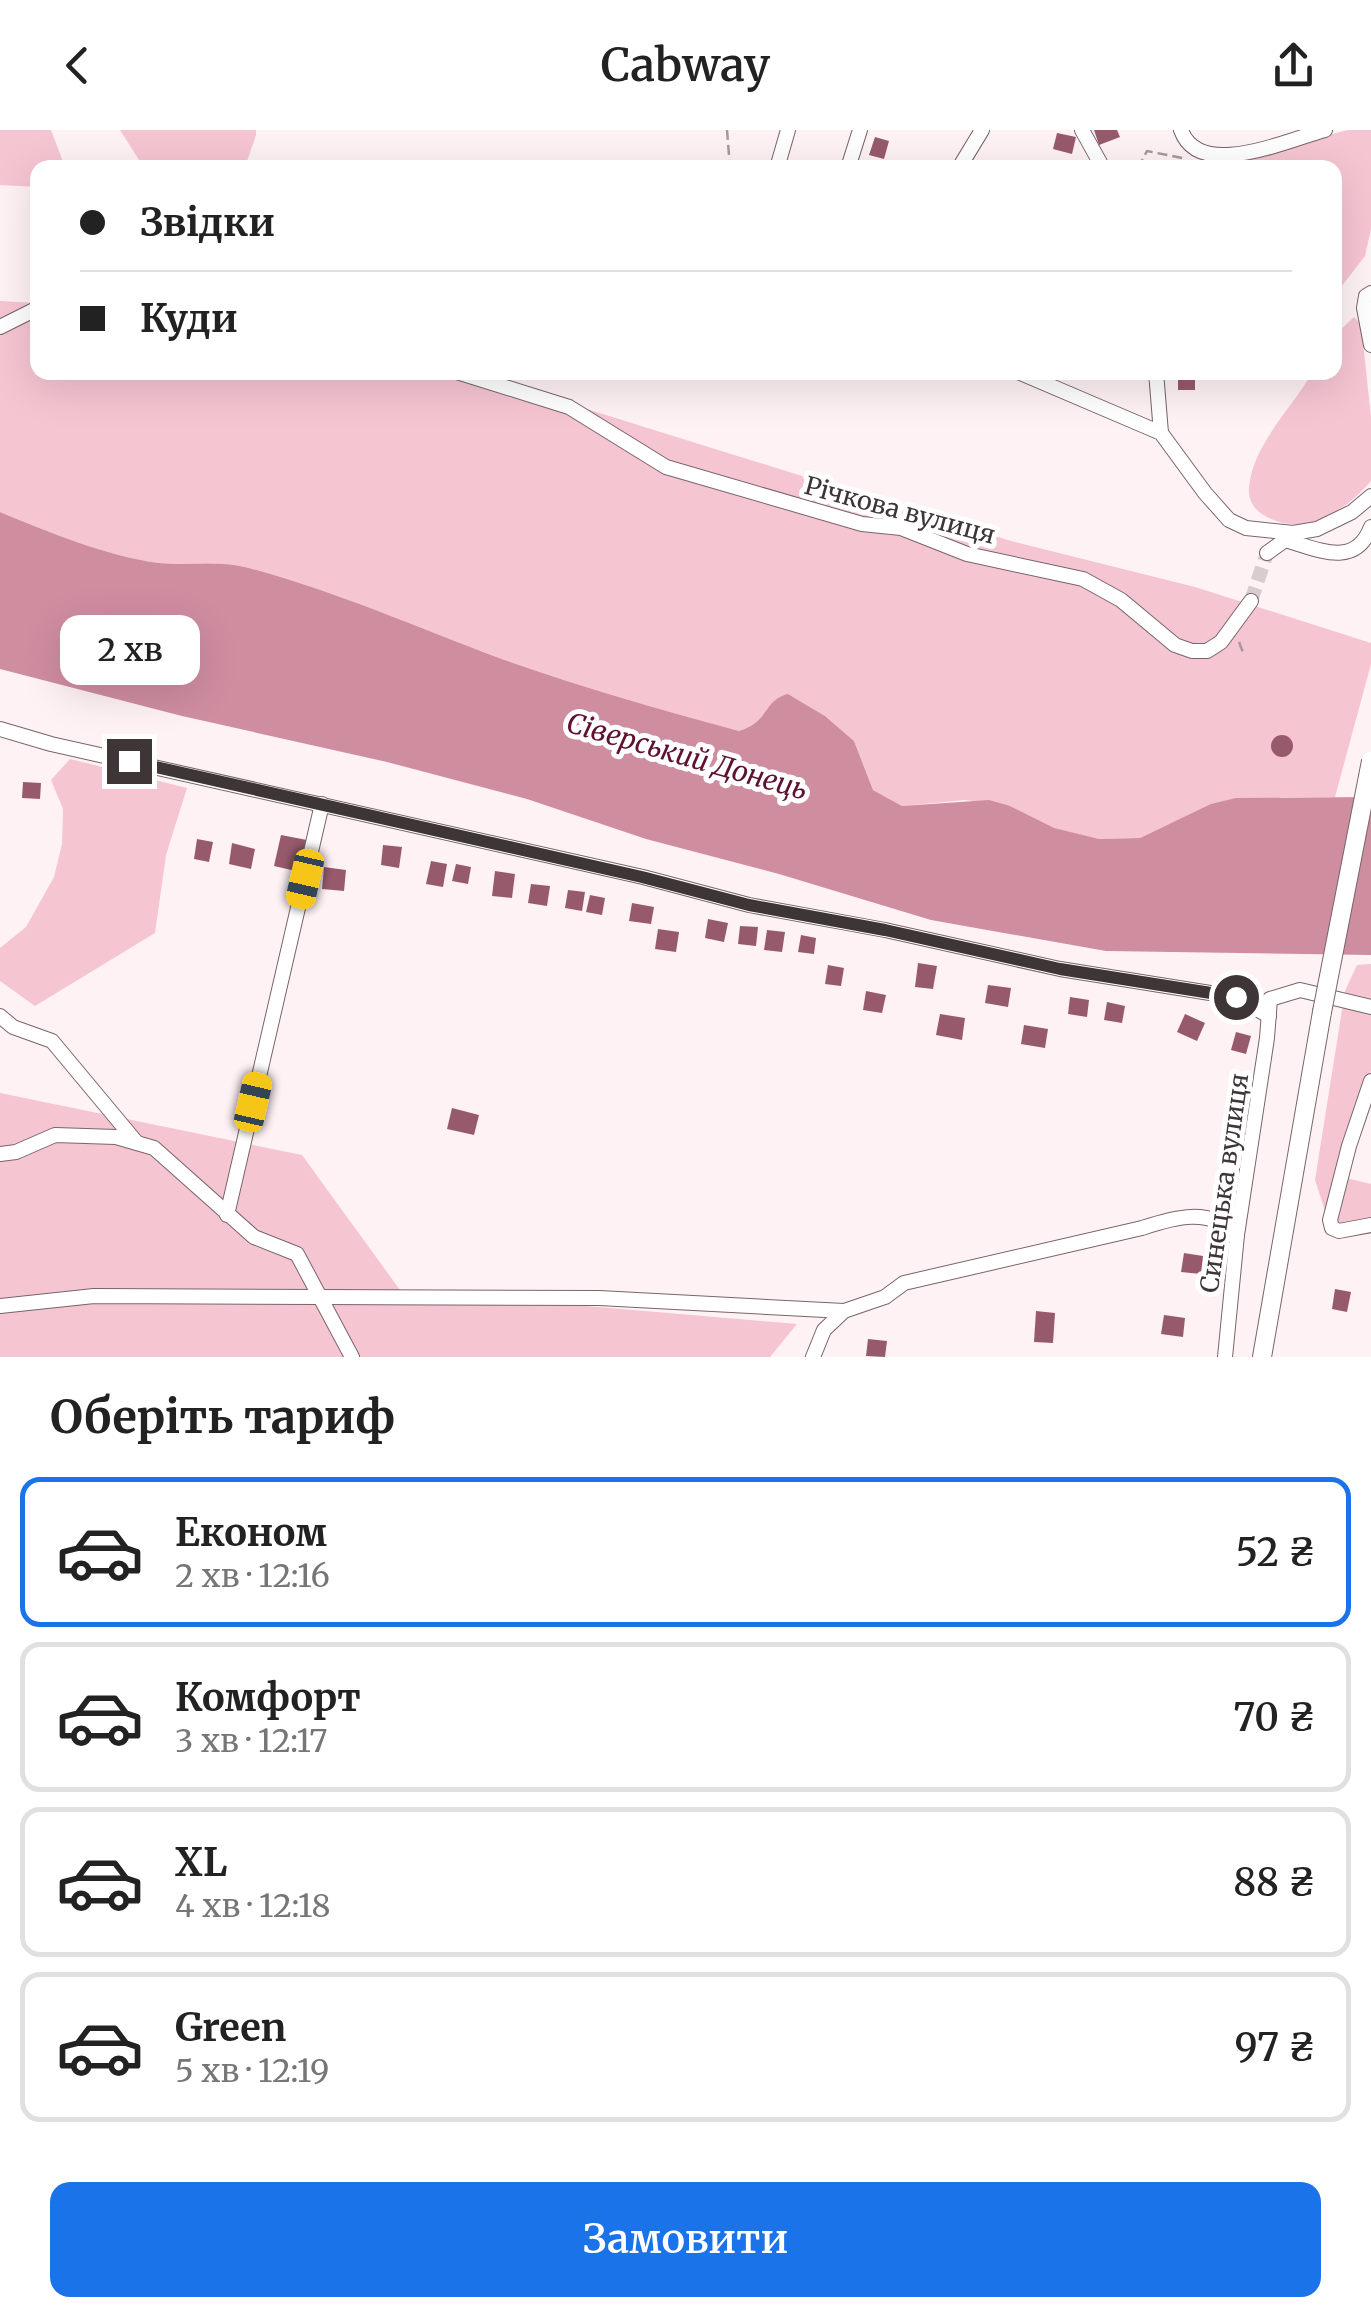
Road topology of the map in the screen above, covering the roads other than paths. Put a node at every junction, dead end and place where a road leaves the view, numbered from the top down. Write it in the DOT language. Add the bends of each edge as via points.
graph roads {
  1 [pos="788,130"];
  2 [pos="860,130"];
  3 [pos="982,130"];
  4 [pos="1082,130"];
  5 [pos="1180,130"];
  6 [pos="1325,130"];
  7 [pos="779,160"];
  8 [pos="851,160"];
  9 [pos="964,160"];
  10 [pos="1099,160"];
  11 [pos="1371,293"];
  12 [pos="30,312"];
  13 [pos="0,326"];
  14 [pos="1371,345"];
  15 [pos="483,380"];
  16 [pos="1037,380"];
  17 [pos="1157,380"];
  18 [pos="1160,433"];
  19 [pos="1371,496"];
  20 [pos="1371,527"];
  21 [pos="1267,554"];
  22 [pos="1251,601"];
  23 [pos="0,730"];
  24 [pos="1371,761"];
  25 [pos="322,804"];
  26 [pos="1371,1008"];
  27 [pos="0,1016"];
  28 [pos="1269,1016"];
  29 [pos="1371,1080"];
  30 [pos="138,1143"];
  31 [pos="0,1154"];
  32 [pos="227,1214"];
  33 [pos="1371,1226"];
  34 [pos="1237,1235"];
  35 [pos="321,1298"];
  36 [pos="0,1306"];
  37 [pos="844,1310"];
  38 [pos="352,1357"];
  39 [pos="813,1357"];
  40 [pos="1225,1357"];
  41 [pos="1262,1357"];
  1 -- 7 [label="street"];
  2 -- 8 [label="street"];
  3 -- 9 [label="street"];
  4 -- 10 [label="street"];
  5 -- 6 [label="street" via="1186,143 1221,158"];
  11 -- 14 [label="street" via="1364,308"];
  12 -- 13 [label="street"];
  15 -- 22 [label="street, Річкова вулиця" via="569,407 666,466 862,524 901,528 967,554 1084,579 1192,651 1221,642"];
  16 -- 18 [label="street"];
  17 -- 18 [label="street"];
  18 -- 19 [label="street" via="1229,520 1246,528 1317,529"];
  20 -- 21 [label="street" via="1366,541 1346,553 1285,540"];
  23 -- 25 [label="street"];
  24 -- 41 [label="main road, bridge"];
  25 -- 28 [label="street" via="749,905 1060,969 1236,997"];
  25 -- 32 [label="street"];
  26 -- 28 [label="street" via="1300,990 1270,999"];
  27 -- 30 [label="street" via="52,1041"];
  28 -- 34 [label="street, Синецька вулиця"];
  29 -- 33 [label="street" via="1330,1220 1339,1231"];
  30 -- 31 [label="street" via="55,1135"];
  30 -- 32 [label="street" via="154,1148"];
  32 -- 35 [label="street" via="254,1236 296,1254"];
  34 -- 37 [label="street" via="1224,1222 1178,1216 904,1283 885,1298"];
  34 -- 40 [label="street, Синецька вулиця"];
  35 -- 36 [label="street" via="94,1296"];
  35 -- 37 [label="street" via="599,1298"];
  35 -- 38 [label="street"];
  37 -- 39 [label="street" via="824,1330"];
}
